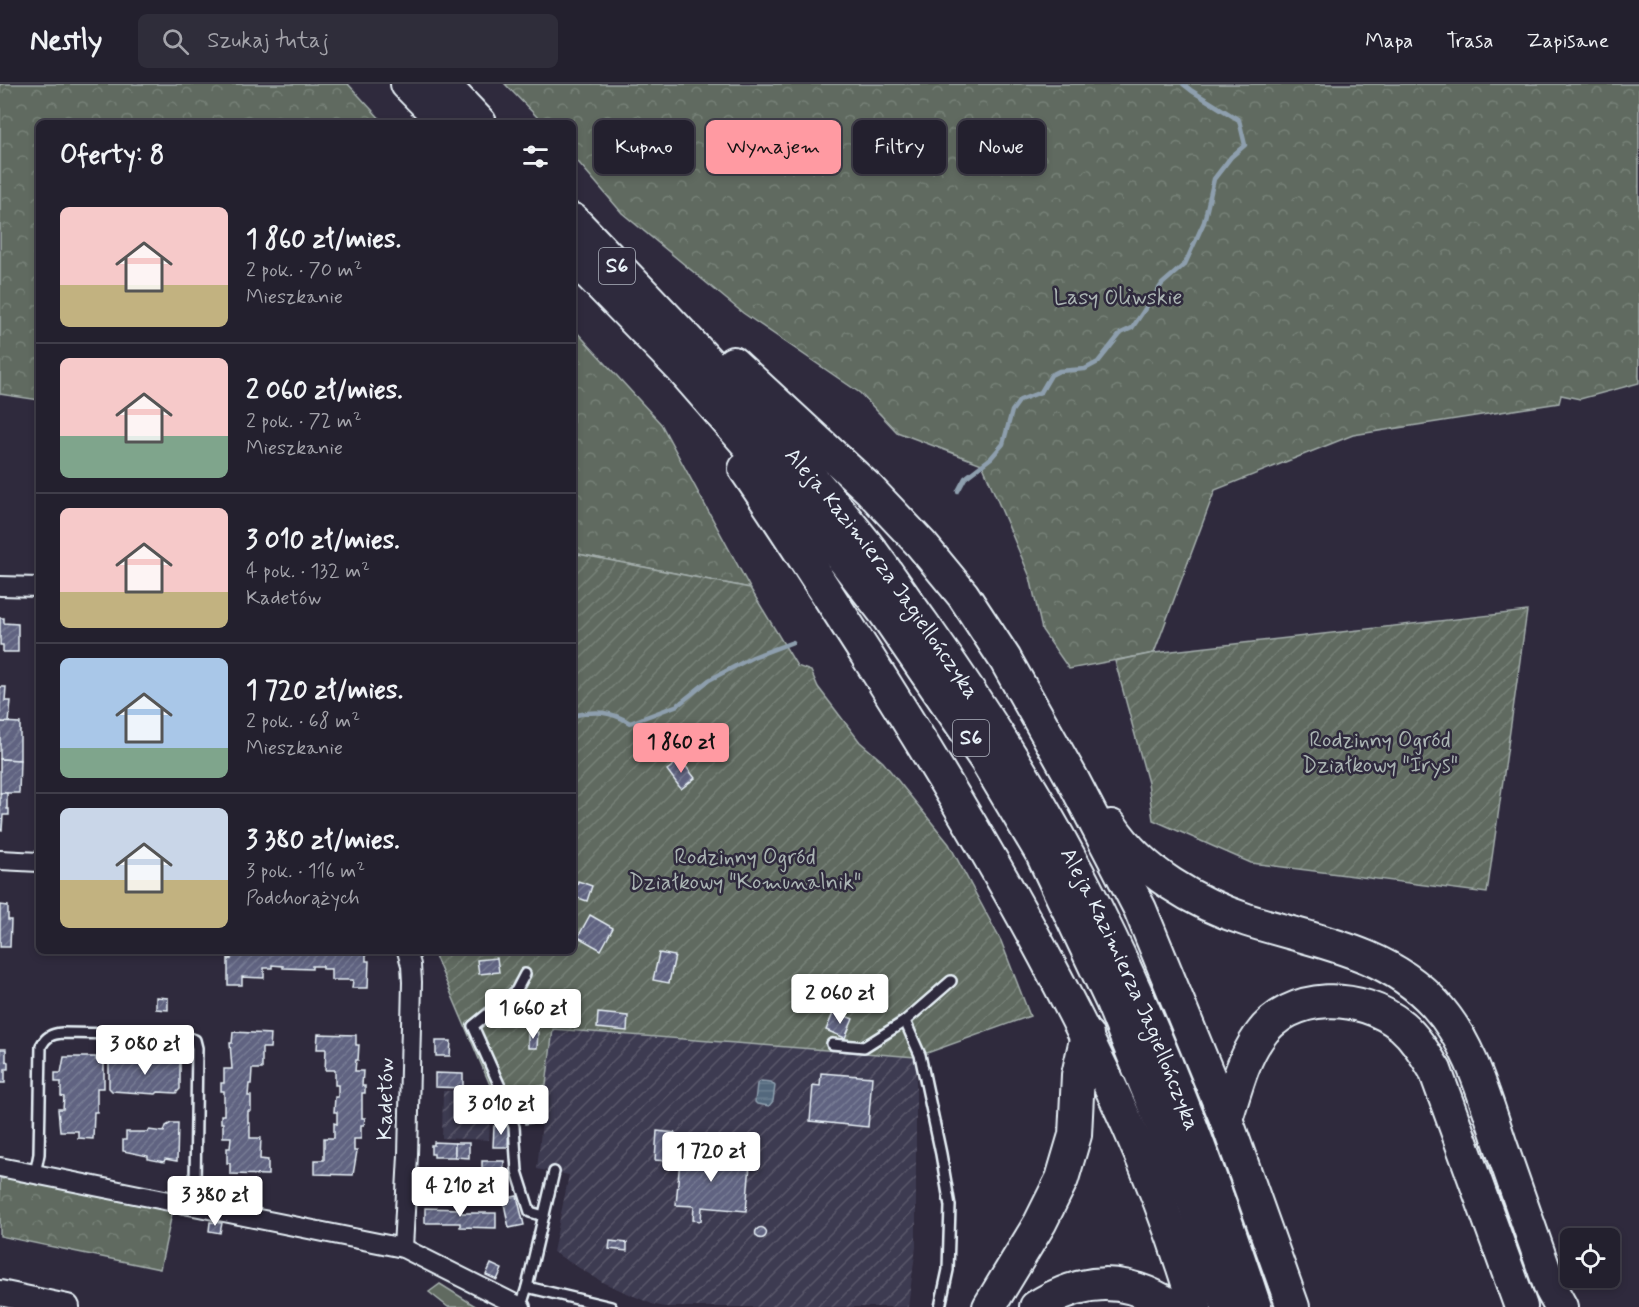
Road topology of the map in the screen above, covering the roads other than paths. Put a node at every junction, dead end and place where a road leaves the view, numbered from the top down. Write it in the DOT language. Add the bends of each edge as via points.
graph roads {
  1 [pos="407,84"];
  2 [pos="443,84"];
  3 [pos="466,119"];
  4 [pos="576,223"];
  5 [pos="576,260"];
  6 [pos="576,279"];
  7 [pos="661,311"];
  8 [pos="0,586"];
  9 [pos="36,587"];
  10 [pos="1073,780"];
  11 [pos="0,860"];
  12 [pos="36,862"];
  13 [pos="408,954"];
  14 [pos="525,974"];
  15 [pos="951,981"];
  16 [pos="905,1021"];
  17 [pos="1087,1035"];
  18 [pos="832,1044"];
  19 [pos="1226,1119"];
  20 [pos="0,1167"];
  21 [pos="554,1172"];
  22 [pos="35,1174"];
  23 [pos="192,1205"];
  24 [pos="544,1216"];
  25 [pos="404,1248"];
  26 [pos="527,1287"];
  27 [pos="0,1293"];
  28 [pos="521,1306"];
  29 [pos="67,1307"];
  30 [pos="611,1307"];
  31 [pos="940,1307"];
  32 [pos="989,1307"];
  33 [pos="1036,1307"];
  34 [pos="1173,1307"];
  35 [pos="1195,1307"];
  36 [pos="1228,1307"];
  37 [pos="1256,1307"];
  38 [pos="1293,1307"];
  39 [pos="1521,1307"];
  40 [pos="1561,1307"];
  1 -- 3 [label="highway"];
  2 -- 3 [label="highway"];
  4 -- 7 [label="highway, Aleja Kazimierza Jagiellończyka / S6"];
  5 -- 36 [label="highway, Aleja Kazimierza Jagiellończyka / S6" via="688,376 844,560 986,760 1042,854 1112,1002 1195,1206"];
  6 -- 17 [label="highway" via="685,397 745,469 785,528 940,770"];
  7 -- 10 [label="highway" via="679,314 869,489 921,544 963,596 1005,659"];
  7 -- 37 [label="highway, Aleja Kazimierza Jagiellończyka / S6" via="780,442 867,546 1015,761 1095,906 1155,1035 1219,1196"];
  8 -- 9 [label="street"];
  10 -- 19 [label="highway" via="1140,909"];
  10 -- 40 [label="highway" via="1083,785 1116,834 1138,858 1176,887 1245,919 1374,959 1409,980 1435,1004 1466,1050 1551,1289"];
  11 -- 12 [label="street"];
  13 -- 25 [label="street, Kadetów" via="412,982"];
  14 -- 24 [label="lane" via="516,991 473,1026 514,1126 517,1171 530,1212"];
  15 -- 16 [label="lane"];
  16 -- 18 [label="lane" via="864,1047"];
  16 -- 31 [label="lane" via="920,1055 950,1206 948,1270"];
  17 -- 32 [label="highway" via="1078,1075 1075,1135 1062,1179"];
  17 -- 35 [label="highway" via="1147,1167"];
  19 -- 38 [label="highway"];
  19 -- 39 [label="highway" via="1249,1054 1259,1036 1284,1014 1320,1001 1347,1001 1386,1015 1420,1046 1435,1070"];
  20 -- 22 [label="street"];
  21 -- 24 [label="lane"];
  22 -- 23 [label="street"];
  22 -- 23 [label="lane" via="39,1154 41,1046 45,1038 62,1033 181,1035 195,1041 197,1048"];
  23 -- 25 [label="street"];
  24 -- 26 [label="lane"];
  25 -- 28 [label="street"];
  26 -- 28 [label="lane"];
  26 -- 30 [label="lane"];
  27 -- 29 [label="main road"];
  33 -- 34 [label="highway" via="1057,1293 1101,1283 1132,1288"];
}
